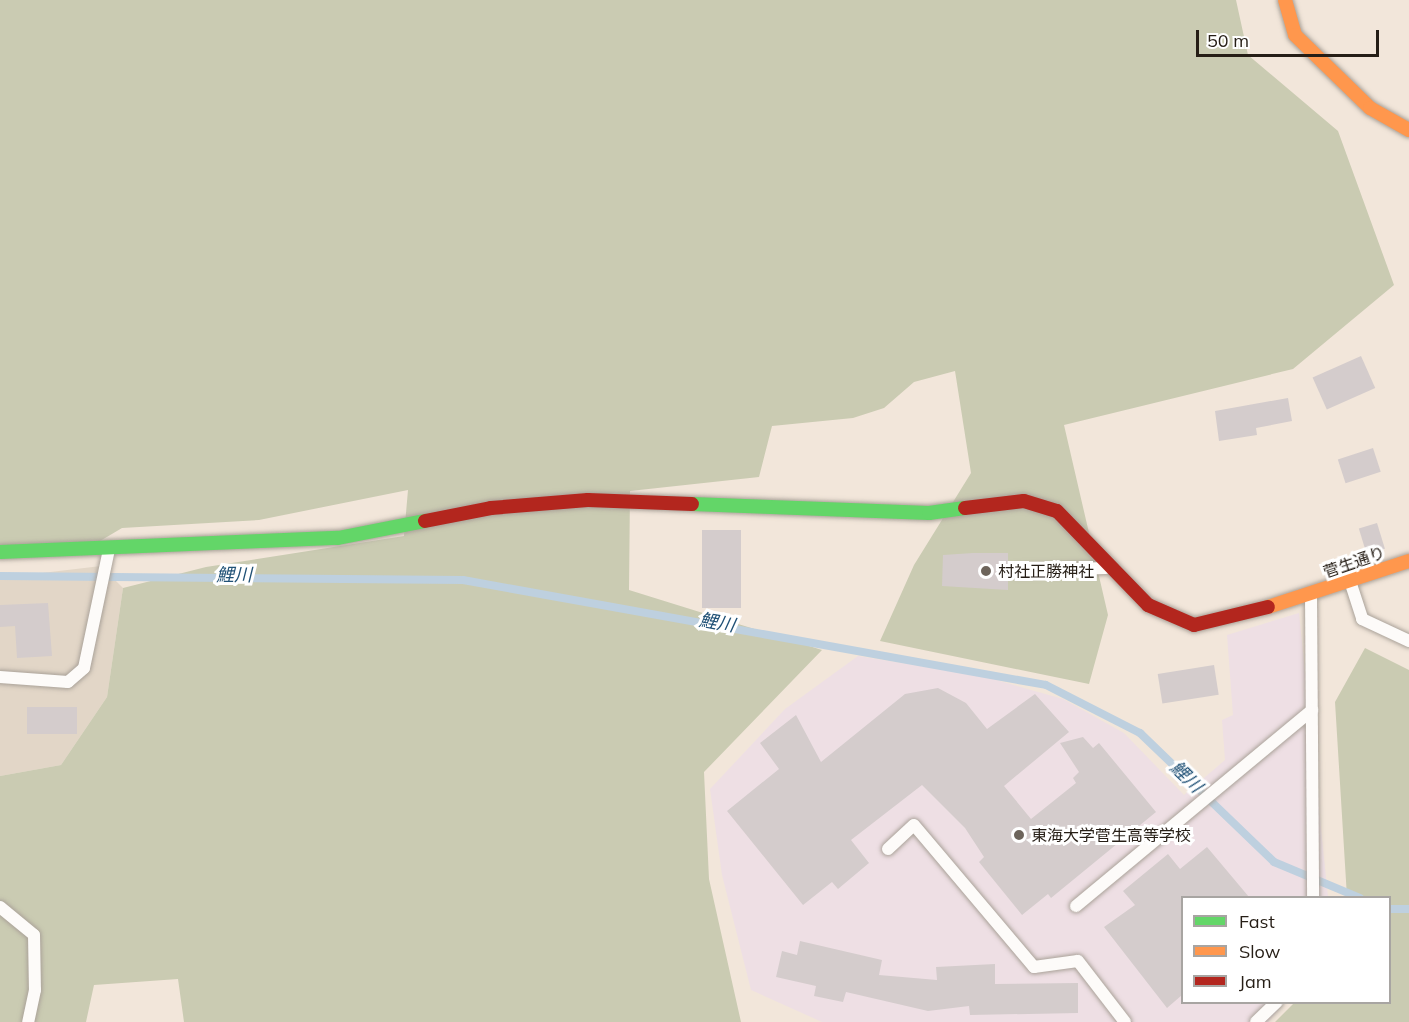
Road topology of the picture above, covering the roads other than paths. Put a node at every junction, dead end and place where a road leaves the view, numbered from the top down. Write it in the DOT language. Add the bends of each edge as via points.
graph roads {
  1 [pos="1285,0"];
  2 [pos="1409,130"];
  3 [pos="108,551"];
  4 [pos="0,552"];
  5 [pos="1409,561"];
  6 [pos="1113,568"];
  7 [pos="1016,571"];
  8 [pos="1350,580"];
  9 [pos="1311,594"];
  10 [pos="1409,641"];
  11 [pos="0,677"];
  12 [pos="1312,711"];
  13 [pos="888,849"];
  14 [pos="1313,896"];
  15 [pos="1076,906"];
  16 [pos="0,908"];
  17 [pos="1275,1004"];
  18 [pos="28,1022"];
  19 [pos="1125,1022"];
  20 [pos="1256,1022"];
  1 -- 2 [label="street" via="1295,35 1370,108"];
  3 -- 4 [label="street, 菅生通り"];
  3 -- 6 [label="street, 菅生通り" via="338,538 491,508 588,500 917,513 1024,501 1057,511"];
  3 -- 11 [label="lane" via="84,668 68,682"];
  5 -- 8 [label="street, 菅生通り"];
  6 -- 7 [label="lane"];
  6 -- 9 [label="street, 菅生通り" via="1148,605 1194,625"];
  8 -- 9 [label="street, 菅生通り"];
  8 -- 10 [label="lane" via="1362,619"];
  9 -- 12 [label="lane"];
  12 -- 14 [label="lane"];
  12 -- 15 [label="lane"];
  13 -- 19 [label="lane" via="914,825 1034,967 1078,961"];
  16 -- 18 [label="lane" via="34,936 35,990"];
  17 -- 20 [label="lane"];
}
